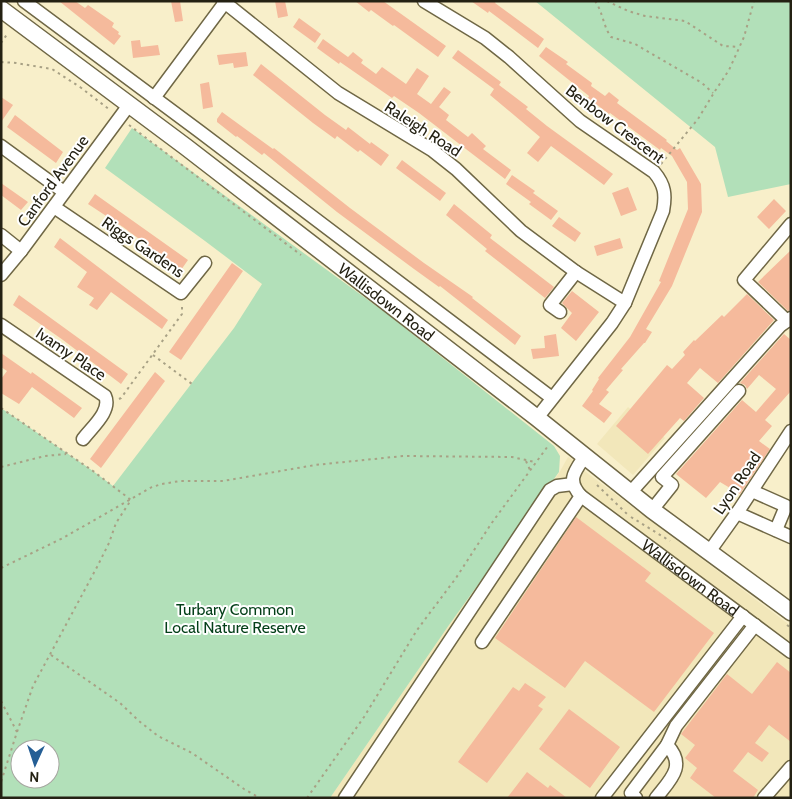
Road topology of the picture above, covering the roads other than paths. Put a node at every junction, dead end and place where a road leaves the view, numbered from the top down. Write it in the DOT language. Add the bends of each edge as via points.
graph roads {
  1 [pos="24,1"];
  2 [pos="424,1"];
  3 [pos="225,2"];
  4 [pos="1,9"];
  5 [pos="154,98"];
  6 [pos="129,104"];
  7 [pos="199,131"];
  8 [pos="1,146"];
  9 [pos="186,147"];
  10 [pos="64,192"];
  11 [pos="54,207"];
  12 [pos="791,224"];
  13 [pos="1,235"];
  14 [pos="21,251"];
  15 [pos="204,262"];
  16 [pos="576,272"];
  17 [pos="1,275"];
  18 [pos="625,303"];
  19 [pos="560,312"];
  20 [pos="789,319"];
  21 [pos="1,325"];
  22 [pos="739,391"];
  23 [pos="552,398"];
  24 [pos="537,418"];
  25 [pos="791,431"];
  26 [pos="83,439"];
  27 [pos="585,456"];
  28 [pos="573,484"];
  29 [pos="752,491"];
  30 [pos="630,493"];
  31 [pos="581,496"];
  32 [pos="652,510"];
  33 [pos="737,513"];
  34 [pos="776,530"];
  35 [pos="791,537"];
  36 [pos="708,552"];
  37 [pos="791,612"];
  38 [pos="743,616"];
  39 [pos="754,625"];
  40 [pos="482,642"];
  41 [pos="791,652"];
  42 [pos="668,746"];
  43 [pos="791,767"];
  44 [pos="345,798"];
  45 [pos="602,798"];
  46 [pos="636,798"];
  47 [pos="656,798"];
  48 [pos="764,798"];
  1 -- 5 [label="street, Wallisdown Road"];
  2 -- 18 [label="street, Benbow Crescent" via="485,38 580,122 654,172 662,181 663,211"];
  3 -- 5 [label="street"];
  3 -- 16 [label="street, Raleigh Road" via="338,93 432,150 521,230"];
  4 -- 6 [label="main road, Wallisdown Road"];
  5 -- 7 [label="street, Wallisdown Road"];
  6 -- 9 [label="main road, Wallisdown Road"];
  6 -- 10 [label="street, Canford Avenue"];
  7 -- 9 [label="street"];
  7 -- 23 [label="street, Wallisdown Road"];
  8 -- 10 [label="street"];
  9 -- 24 [label="main road, Wallisdown Road"];
  10 -- 11 [label="street, Canford Avenue"];
  11 -- 14 [label="street, Canford Avenue"];
  11 -- 15 [label="street, Riggs Gardens" via="182,293"];
  12 -- 20 [label="street" via="744,280"];
  13 -- 14 [label="street"];
  14 -- 17 [label="street, Canford Avenue"];
  16 -- 18 [label="street, Raleigh Road"];
  16 -- 19 [label="street" via="550,305"];
  18 -- 23 [label="street, Benbow Crescent"];
  20 -- 30 [label="street"];
  21 -- 26 [label="street, Ivamy Place" via="105,396 106,409"];
  22 -- 32 [label="street" via="662,476 672,485"];
  23 -- 24 [label="street, Benbow Crescent"];
  24 -- 27 [label="main road, Wallisdown Road"];
  25 -- 29 [label="street, Lyon Road"];
  27 -- 28 [label="street" via="572,478"];
  27 -- 30 [label="main road, Wallisdown Road"];
  28 -- 31 [label="street, Wallisdown Road"];
  28 -- 44 [label="street" via="550,490"];
  29 -- 33 [label="street, Lyon Road"];
  29 -- 34 [label="street" via="786,506"];
  30 -- 32 [label="main road, Wallisdown Road"];
  31 -- 38 [label="street, Wallisdown Road"];
  31 -- 40 [label="street"];
  32 -- 36 [label="main road, Wallisdown Road"];
  33 -- 34 [label="street"];
  33 -- 36 [label="street, Lyon Road"];
  34 -- 35 [label="street"];
  36 -- 37 [label="main road, Wallisdown Road"];
  38 -- 39 [label="street, Wallisdown Road"];
  38 -- 45 [label="street"];
  39 -- 41 [label="street, Wallisdown Road"];
  39 -- 42 [label="street" via="676,726"];
  42 -- 46 [label="street" via="630,793"];
  42 -- 47 [label="street" via="675,753 676,766"];
  43 -- 48 [label="street"];
}
